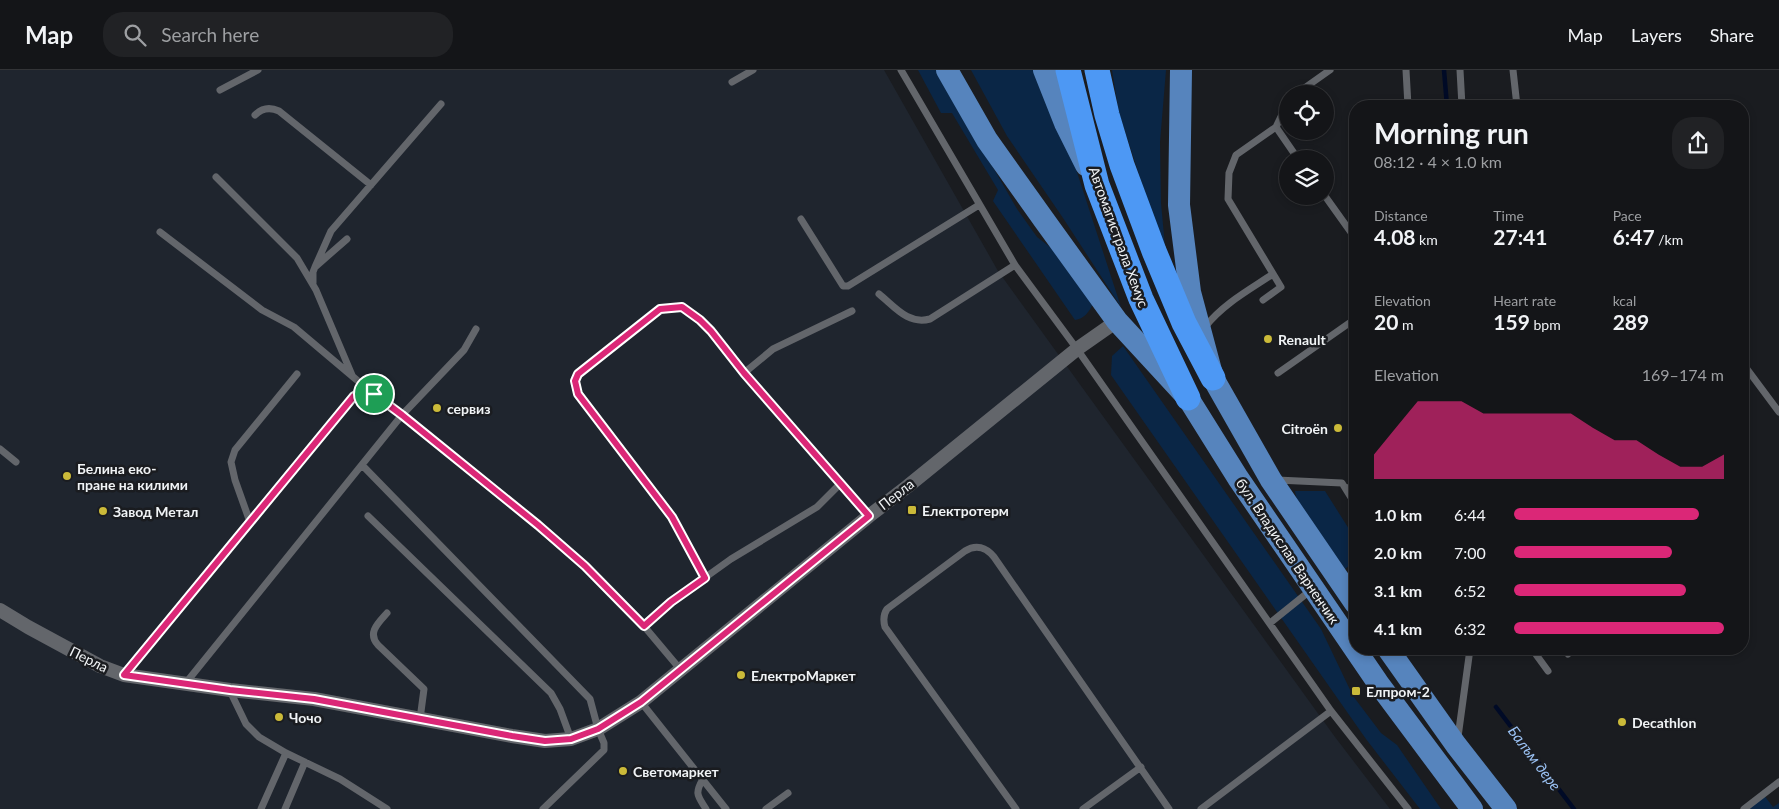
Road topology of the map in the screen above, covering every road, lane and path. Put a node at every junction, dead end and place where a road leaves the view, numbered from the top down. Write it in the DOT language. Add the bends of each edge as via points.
graph roads {
  1 [pos="258,70"];
  2 [pos="753,70"];
  3 [pos="902,70"];
  4 [pos="947,70"];
  5 [pos="1044,70"];
  6 [pos="1068,70"];
  7 [pos="1097,70"];
  8 [pos="1181,70"];
  9 [pos="1330,70"];
  10 [pos="1406,70"];
  11 [pos="1460,70"];
  12 [pos="1513,70"];
  13 [pos="732,82"];
  14 [pos="1309,85"];
  15 [pos="220,90"];
  16 [pos="1408,100"];
  17 [pos="1462,100"];
  18 [pos="1516,100"];
  19 [pos="441,104"];
  20 [pos="255,115"];
  21 [pos="1279,121"];
  22 [pos="1276,127"];
  23 [pos="1292,150"];
  24 [pos="216,177"];
  25 [pos="371,185"];
  26 [pos="1097,185"];
  27 [pos="979,205"];
  28 [pos="1331,205"];
  29 [pos="801,219"];
  30 [pos="1349,230"];
  31 [pos="160,232"];
  32 [pos="347,239"];
  33 [pos="1015,265"];
  34 [pos="316,267"];
  35 [pos="1273,274"];
  36 [pos="316,290"];
  37 [pos="879,294"];
  38 [pos="1262,300"];
  39 [pos="852,311"];
  40 [pos="1117,321"];
  41 [pos="1349,323"];
  42 [pos="476,329"];
  43 [pos="1201,331"];
  44 [pos="1077,349"];
  45 [pos="1749,372"];
  46 [pos="744,373"];
  47 [pos="297,374"];
  48 [pos="1278,374"];
  49 [pos="352,377"];
  50 [pos="1213,378"];
  51 [pos="374,394"];
  52 [pos="1188,398"];
  53 [pos="1779,412"];
  54 [pos="402,415"];
  55 [pos="0,449"];
  56 [pos="16,462"];
  57 [pos="362,465"];
  58 [pos="1271,480"];
  59 [pos="841,483"];
  60 [pos="1349,487"];
  61 [pos="1346,489"];
  62 [pos="1349,494"];
  63 [pos="368,516"];
  64 [pos="869,516"];
  65 [pos="250,522"];
  66 [pos="705,578"];
  67 [pos="1313,588"];
  68 [pos="1349,594"];
  69 [pos="0,610"];
  70 [pos="387,613"];
  71 [pos="1270,623"];
  72 [pos="644,626"];
  73 [pos="1349,641"];
  74 [pos="1359,655"];
  75 [pos="1392,655"];
  76 [pos="1469,655"];
  77 [pos="1536,655"];
  78 [pos="680,669"];
  79 [pos="1548,671"];
  80 [pos="124,675"];
  81 [pos="185,684"];
  82 [pos="230,690"];
  83 [pos="641,702"];
  84 [pos="1331,711"];
  85 [pos="420,720"];
  86 [pos="598,729"];
  87 [pos="571,739"];
  88 [pos="1456,744"];
  89 [pos="286,753"];
  90 [pos="305,762"];
  91 [pos="1140,767"];
  92 [pos="703,780"];
  93 [pos="1779,782"];
  94 [pos="788,793"];
  95 [pos="776,806"];
  96 [pos="261,809"];
  97 [pos="286,809"];
  98 [pos="388,809"];
  99 [pos="543,809"];
  100 [pos="706,809"];
  101 [pos="726,809"];
  102 [pos="766,809"];
  103 [pos="1016,809"];
  104 [pos="1083,809"];
  105 [pos="1169,809"];
  106 [pos="1201,809"];
  107 [pos="1408,809"];
  108 [pos="1472,809"];
  109 [pos="1506,809"];
  110 [pos="1744,809"];
  1 -- 15 [label="lane"];
  2 -- 13 [label="lane"];
  3 -- 27 [label="lane"];
  4 -- 40 [label="main road, бул. Владислав Варненчик" via="987,140"];
  5 -- 26 [label="main road" via="1064,123"];
  6 -- 26 [label="highway, Автомагистрала Хемус"];
  7 -- 50 [label="highway, Автомагистрала Хемус" via="1122,165 1154,251 1184,323"];
  8 -- 43 [label="main road, бул. Владислав Варненчик" via="1179,205 1190,292"];
  9 -- 14 [label="lane"];
  10 -- 16 [label="lane"];
  11 -- 17 [label="lane"];
  12 -- 18 [label="lane"];
  19 -- 25 [label="lane"];
  20 -- 25 [label="lane" via="269,108 279,111"];
  21 -- 22 [label="lane"];
  22 -- 23 [label="lane"];
  22 -- 35 [label="lane" via="1236,154 1229,172 1228,199"];
  24 -- 36 [label="lane" via="297,258"];
  25 -- 34 [label="lane" via="331,231"];
  26 -- 52 [label="highway, Автомагистрала Хемус" via="1141,299"];
  27 -- 29 [label="lane" via="848,286 843,286"];
  27 -- 33 [label="lane"];
  28 -- 30 [label="lane"];
  31 -- 49 [label="lane" via="262,310 294,327"];
  32 -- 34 [label="lane"];
  33 -- 37 [label="lane" via="920,322 910,319"];
  33 -- 44 [label="lane"];
  34 -- 36 [label="lane" via="312,278"];
  35 -- 38 [label="lane" via="1281,288"];
  35 -- 43 [label="lane" via="1231,302"];
  36 -- 49 [label="lane"];
  39 -- 46 [label="lane" via="773,349"];
  40 -- 44 [label="street, Перла"];
  40 -- 52 [label="main road, бул. Владислав Варненчик"];
  41 -- 48 [label="lane"];
  42 -- 54 [label="lane" via="464,350"];
  43 -- 50 [label="main road, бул. Владислав Варненчик"];
  44 -- 64 [label="street, Перла"];
  44 -- 71 [label="lane"];
  45 -- 53 [label="lane"];
  46 -- 59 [label="lane"];
  46 -- 66 [label="lane" via="700,320 682,307 660,309 578,374 575,381 578,394 672,517"];
  47 -- 65 [label="lane" via="235,450 231,462"];
  49 -- 51 [label="lane"];
  50 -- 58 [label="main road, бул. Владислав Варненчик"];
  51 -- 54 [label="lane"];
  51 -- 65 [label="lane" via="363,391 354,396"];
  52 -- 67 [label="main road, бул. Владислав Варненчик"];
  54 -- 57 [label="lane"];
  54 -- 72 [label="lane" via="585,566"];
  55 -- 56 [label="lane"];
  57 -- 81 [label="lane"];
  57 -- 86 [label="lane" via="585,693 590,699"];
  58 -- 61 [label="lane" via="1342,483"];
  58 -- 68 [label="main road, бул. Владислав Варненчик"];
  59 -- 64 [label="lane"];
  59 -- 66 [label="lane" via="817,507"];
  60 -- 61 [label="lane"];
  61 -- 62 [label="lane"];
  63 -- 87 [label="lane" via="551,693"];
  64 -- 78 [label="street, Перла"];
  65 -- 80 [label="lane"];
  66 -- 72 [label="lane"];
  67 -- 71 [label="lane"];
  67 -- 73 [label="main road, бул. Владислав Варненчик"];
  69 -- 80 [label="street, Перла" via="100,666"];
  70 -- 85 [label="lane" via="374,628 373,637 424,689"];
  71 -- 84 [label="lane"];
  72 -- 78 [label="lane"];
  74 -- 108 [label="main road, бул. Владислав Варненчик"];
  75 -- 88 [label="main road"];
  76 -- 88 [label="lane"];
  77 -- 79 [label="lane"];
  78 -- 83 [label="street, Перла"];
  80 -- 81 [label="street, Перла"];
  81 -- 82 [label="street, Перла"];
  82 -- 85 [label="street, Перла" via="314,699"];
  82 -- 89 [label="lane" via="246,724 259,737"];
  83 -- 86 [label="street, Перла"];
  83 -- 92 [label="lane"];
  84 -- 106 [label="lane"];
  84 -- 107 [label="lane"];
  85 -- 87 [label="street, Перла" via="545,741"];
  86 -- 87 [label="street, Перла"];
  86 -- 99 [label="lane" via="604,743 600,756"];
  88 -- 109 [label="main road"];
  89 -- 90 [label="lane"];
  89 -- 96 [label="lane"];
  90 -- 97 [label="lane"];
  90 -- 98 [label="lane"];
  91 -- 103 [label="lane" via="994,557 985,549 969,548 887,609 883,622"];
  91 -- 104 [label="lane"];
  91 -- 105 [label="lane"];
  92 -- 100 [label="lane" via="697,794"];
  92 -- 101 [label="lane"];
  93 -- 110 [label="lane"];
  94 -- 95 [label="lane"];
  95 -- 102 [label="lane"];
}
